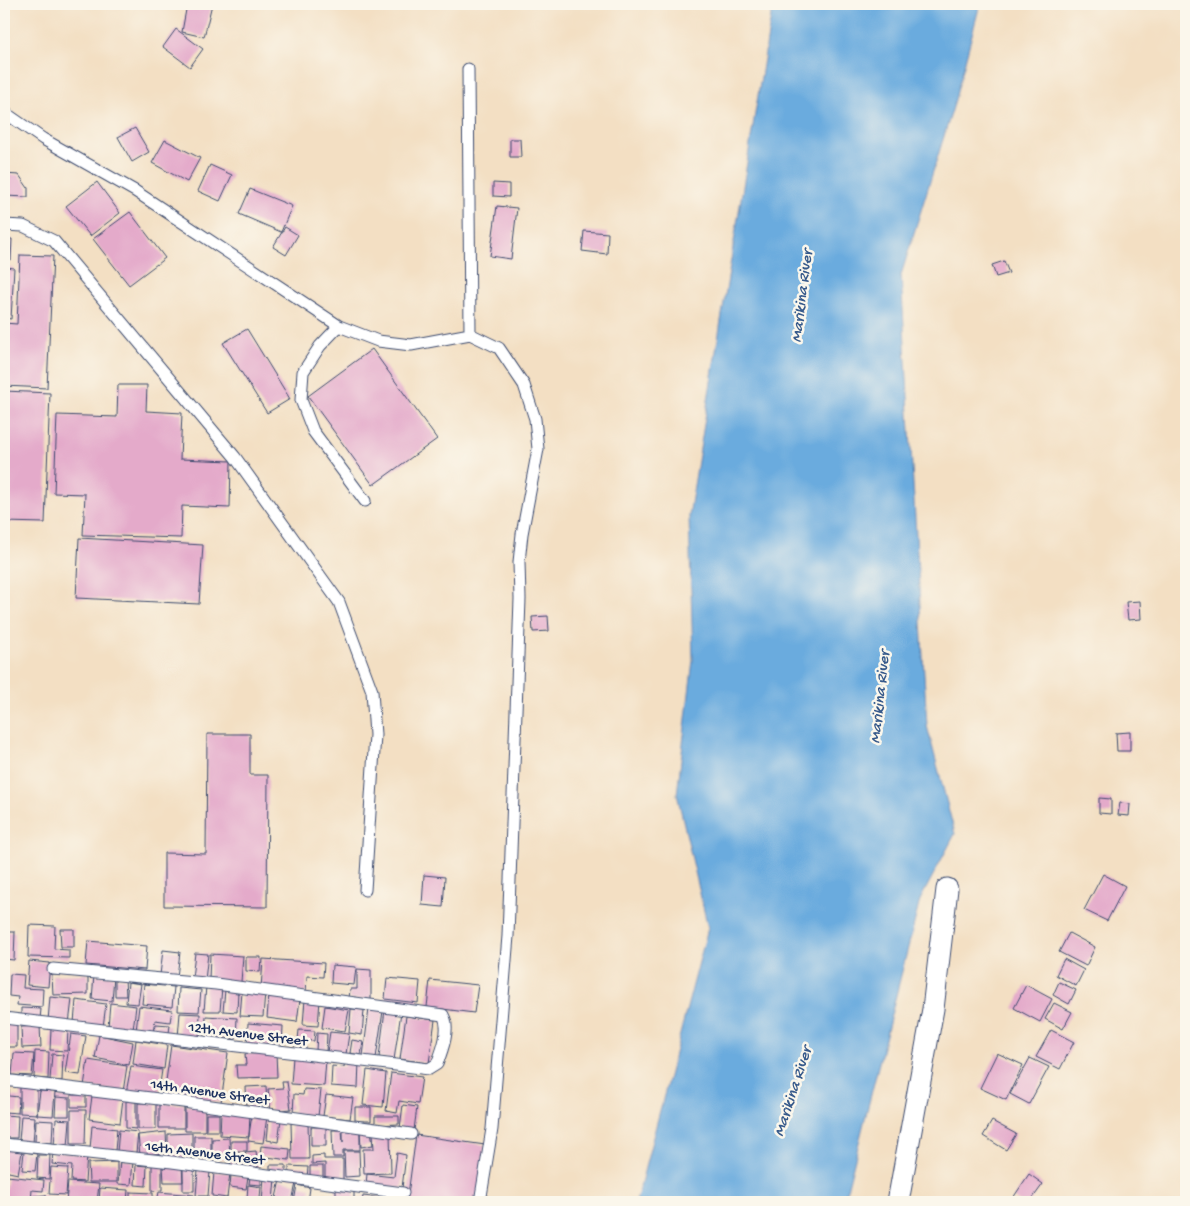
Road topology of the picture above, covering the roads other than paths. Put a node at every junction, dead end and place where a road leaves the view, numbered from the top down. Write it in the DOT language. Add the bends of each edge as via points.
graph roads {
  1 [pos="468,69"];
  2 [pos="4,112"];
  3 [pos="4,225"];
  4 [pos="338,326"];
  5 [pos="470,334"];
  6 [pos="365,501"];
  7 [pos="947,889"];
  8 [pos="365,890"];
  9 [pos="53,969"];
  10 [pos="4,1018"];
  11 [pos="4,1080"];
  12 [pos="411,1134"];
  13 [pos="4,1144"];
  14 [pos="403,1193"];
  15 [pos="480,1202"];
  16 [pos="898,1202"];
  1 -- 5 [label="lane"];
  2 -- 4 [label="lane" via="43,139 135,191"];
  3 -- 8 [label="lane" via="23,226 54,241 235,457 338,602 372,691 375,735"];
  4 -- 5 [label="lane" via="378,341 411,345"];
  4 -- 6 [label="lane" via="303,372 301,400 313,431"];
  5 -- 15 [label="lane" via="499,348 524,385 536,420 538,449 519,562 508,936 492,1129"];
  7 -- 16 [label="street" via="933,1009"];
  9 -- 10 [label="lane, 12th Avenue Street" via="216,984 444,1015 447,1030 437,1064 429,1069"];
  11 -- 12 [label="lane, 14th Avenue Street"];
  13 -- 14 [label="lane, 16th Avenue Street" via="172,1162"];
}
